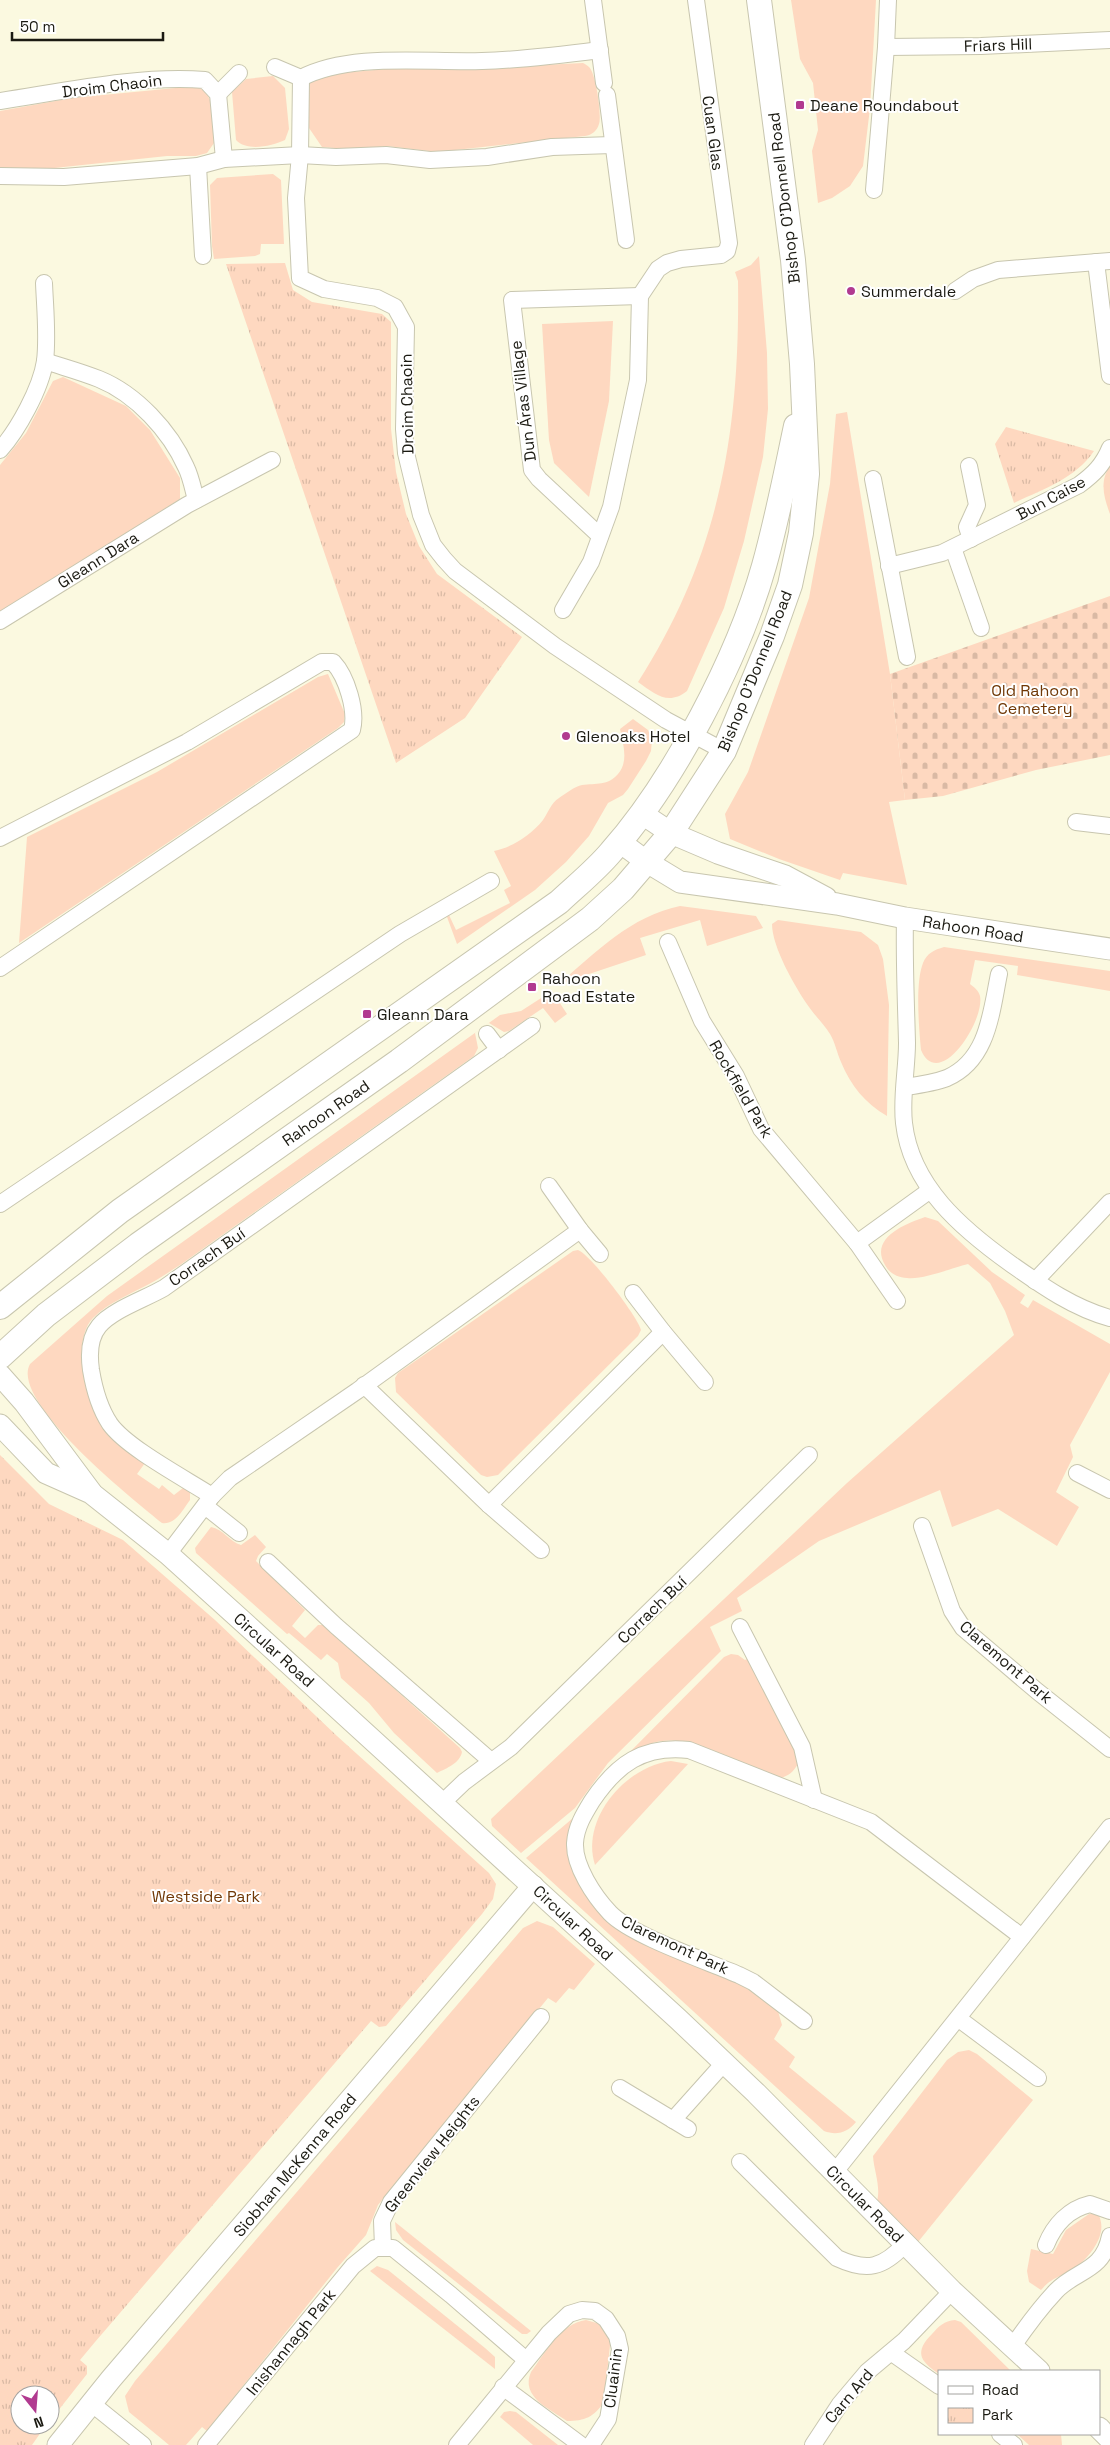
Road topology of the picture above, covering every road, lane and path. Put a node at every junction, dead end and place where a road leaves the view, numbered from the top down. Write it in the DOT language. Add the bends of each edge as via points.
graph roads {
  1 [pos="593,0"];
  2 [pos="696,0"];
  3 [pos="759,0"];
  4 [pos="888,0"];
  5 [pos="1110,40"];
  6 [pos="886,47"];
  7 [pos="600,50"];
  8 [pos="275,67"];
  9 [pos="240,73"];
  10 [pos="301,78"];
  11 [pos="218,94"];
  12 [pos="0,102"];
  13 [pos="612,145"];
  14 [pos="300,155"];
  15 [pos="224,160"];
  16 [pos="198,166"];
  17 [pos="0,176"];
  18 [pos="874,190"];
  19 [pos="626,240"];
  20 [pos="203,256"];
  21 [pos="1103,261"];
  22 [pos="44,283"];
  23 [pos="955,290"];
  24 [pos="640,296"];
  25 [pos="45,362"];
  26 [pos="1110,376"];
  27 [pos="802,397"];
  28 [pos="1110,448"];
  29 [pos="0,450"];
  30 [pos="272,460"];
  31 [pos="969,466"];
  32 [pos="873,479"];
  33 [pos="196,500"];
  34 [pos="600,536"];
  35 [pos="975,537"];
  36 [pos="953,548"];
  37 [pos="889,566"];
  38 [pos="563,610"];
  39 [pos="0,621"];
  40 [pos="981,628"];
  41 [pos="907,657"];
  42 [pos="692,734"];
  43 [pos="724,751"];
  44 [pos="641,813"];
  45 [pos="1076,822"];
  46 [pos="1110,826"];
  47 [pos="671,833"];
  48 [pos="0,838"];
  49 [pos="620,842"];
  50 [pos="647,862"];
  51 [pos="492,881"];
  52 [pos="837,904"];
  53 [pos="905,918"];
  54 [pos="668,942"];
  55 [pos="1110,949"];
  56 [pos="0,968"];
  57 [pos="999,974"];
  58 [pos="532,1026"];
  59 [pos="487,1034"];
  60 [pos="499,1050"];
  61 [pos="905,1087"];
  62 [pos="549,1186"];
  63 [pos="930,1191"];
  64 [pos="1110,1202"];
  65 [pos="0,1204"];
  66 [pos="580,1230"];
  67 [pos="857,1243"];
  68 [pos="600,1254"];
  69 [pos="1035,1281"];
  70 [pos="633,1293"];
  71 [pos="897,1301"];
  72 [pos="0,1307"];
  73 [pos="1110,1318"];
  74 [pos="663,1332"];
  75 [pos="0,1357"];
  76 [pos="0,1375"];
  77 [pos="705,1382"];
  78 [pos="364,1386"];
  79 [pos="0,1425"];
  80 [pos="808,1455"];
  81 [pos="1077,1472"];
  82 [pos="1110,1490"];
  83 [pos="91,1493"];
  84 [pos="209,1501"];
  85 [pos="489,1505"];
  86 [pos="922,1526"];
  87 [pos="239,1533"];
  88 [pos="540,1550"];
  89 [pos="168,1554"];
  90 [pos="268,1562"];
  91 [pos="740,1627"];
  92 [pos="1110,1749"];
  93 [pos="491,1761"];
  94 [pos="814,1800"];
  95 [pos="441,1804"];
  96 [pos="1110,1827"];
  97 [pos="533,1886"];
  98 [pos="1022,1937"];
  99 [pos="541,2017"];
  100 [pos="959,2019"];
  101 [pos="804,2022"];
  102 [pos="724,2063"];
  103 [pos="1038,2078"];
  104 [pos="620,2088"];
  105 [pos="673,2120"];
  106 [pos="688,2129"];
  107 [pos="740,2162"];
  108 [pos="834,2173"];
  109 [pos="1110,2211"];
  110 [pos="1110,2236"];
  111 [pos="905,2244"];
  112 [pos="1046,2245"];
  113 [pos="383,2246"];
  114 [pos="952,2291"];
  115 [pos="1013,2346"];
  116 [pos="892,2353"];
  117 [pos="525,2360"];
  118 [pos="1038,2370"];
  119 [pos="938,2385"];
  120 [pos="503,2387"];
  121 [pos="91,2403"];
  122 [pos="1001,2435"];
  123 [pos="58,2445"];
  124 [pos="143,2445"];
  125 [pos="206,2445"];
  126 [pos="457,2445"];
  127 [pos="581,2445"];
  128 [pos="591,2445"];
  129 [pos="813,2445"];
  130 [pos="1014,2445"];
  1 -- 7 [label="street"];
  2 -- 24 [label="street, Cuan Glas" via="729,243 727,251 714,257 680,258 667,263 658,269"];
  3 -- 27 [label="main road, Bishop O'Donnell Road" via="792,251"];
  4 -- 6 [label="street"];
  5 -- 6 [label="street, Friars Hill"];
  6 -- 18 [label="street"];
  7 -- 10 [label="street" via="481,61 424,59 341,64 319,69"];
  7 -- 13 [label="street"];
  8 -- 10 [label="street"];
  9 -- 11 [label="street"];
  10 -- 14 [label="street, Droim Chaoin"];
  11 -- 12 [label="street, Droim Chaoin" via="205,80 179,78 81,88"];
  11 -- 15 [label="street"];
  13 -- 14 [label="street" via="430,160 386,155"];
  13 -- 19 [label="street"];
  14 -- 15 [label="street"];
  14 -- 42 [label="street, Droim Chaoin" via="296,198 300,278 324,290 377,298 395,306 406,327 406,453 420,514 433,545 455,571 555,646"];
  15 -- 16 [label="street"];
  16 -- 17 [label="street" via="64,177"];
  16 -- 20 [label="street"];
  21 -- 23 [label="street" via="998,270"];
  21 -- 26 [label="street"];
  22 -- 25 [label="street"];
  24 -- 34 [label="street" via="638,380 612,507"];
  24 -- 34 [label="street, Dun Áras Village" via="512,300 532,470"];
  25 -- 29 [label="street" via="30,404"];
  25 -- 33 [label="street" via="101,379 129,396 151,416 172,442 186,468"];
  27 -- 42 [label="main road, Bishop O'Donnell Road" via="763,568 742,629"];
  27 -- 43 [label="main road, Bishop O'Donnell Road" via="807,474 801,533 790,585"];
  28 -- 35 [label="street, Bun Caise" via="1099,469 1079,485"];
  30 -- 33 [label="street, Gleann Dara"];
  31 -- 35 [label="street" via="977,505 967,527"];
  32 -- 37 [label="street"];
  33 -- 39 [label="street, Gleann Dara"];
  34 -- 38 [label="street" via="590,562"];
  35 -- 36 [label="street, Bun Caise"];
  36 -- 37 [label="street, Bun Caise"];
  36 -- 40 [label="street"];
  37 -- 41 [label="street"];
  42 -- 43 [label="street, Droim Chaoin"];
  42 -- 44 [label="main road, Bishop O'Donnell Road"];
  43 -- 47 [label="main road, Bishop O'Donnell Road"];
  44 -- 47 [label="street, Rahoon Road"];
  44 -- 49 [label="main road, Bishop O'Donnell Road"];
  45 -- 46 [label="street"];
  47 -- 50 [label="main road, Bishop O'Donnell Road"];
  47 -- 52 [label="street, Rahoon Road" via="785,876"];
  48 -- 56 [label="street" via="187,742 322,662 332,662 342,675 355,720 352,730"];
  49 -- 50 [label="street, Rahoon Road"];
  49 -- 72 [label="main road" via="559,902 120,1211"];
  50 -- 52 [label="street, Rahoon Road" via="680,882"];
  50 -- 75 [label="main road, Rahoon Road" via="596,913 517,975 138,1245 46,1315"];
  51 -- 65 [label="street" via="400,934"];
  52 -- 53 [label="street, Rahoon Road"];
  53 -- 55 [label="street, Rahoon Road"];
  53 -- 61 [label="street"];
  54 -- 67 [label="street, Rockfield Park" via="702,1021 736,1076 761,1129"];
  57 -- 61 [label="street" via="986,1034 971,1060 947,1078"];
  58 -- 60 [label="street, Corrach Buí"];
  59 -- 60 [label="street"];
  60 -- 84 [label="street, Corrach Buí" via="164,1288 108,1318 97,1328 90,1349 91,1366 110,1424 126,1440"];
  61 -- 63 [label="street" via="904,1122 909,1146"];
  62 -- 66 [label="street"];
  63 -- 67 [label="street"];
  63 -- 69 [label="street" via="968,1230"];
  64 -- 69 [label="street"];
  66 -- 68 [label="street"];
  66 -- 78 [label="street"];
  67 -- 71 [label="street, Rockfield Park"];
  69 -- 73 [label="street" via="1076,1305"];
  70 -- 74 [label="street"];
  74 -- 77 [label="street"];
  74 -- 85 [label="street"];
  76 -- 83 [label="street, Circular Road" via="24,1402"];
  78 -- 84 [label="street" via="230,1478"];
  78 -- 85 [label="street"];
  79 -- 83 [label="street, Circular Road" via="46,1473"];
  80 -- 93 [label="street, Corrach Buí" via="539,1720"];
  81 -- 82 [label="street"];
  83 -- 89 [label="street, Circular Road"];
  84 -- 87 [label="street, Corrach Buí"];
  84 -- 89 [label="street"];
  85 -- 88 [label="street"];
  86 -- 92 [label="street, Claremont Park" via="952,1611 963,1628"];
  89 -- 95 [label="street, Circular Road"];
  90 -- 93 [label="street"];
  91 -- 94 [label="street" via="802,1747"];
  93 -- 95 [label="street, Corrach Buí"];
  94 -- 98 [label="street, Claremont Park" via="871,1822"];
  94 -- 101 [label="street, Claremont Park" via="689,1750 660,1749 629,1761 610,1778 581,1819 575,1843 586,1878 619,1921 753,1982"];
  95 -- 97 [label="street, Circular Road"];
  96 -- 98 [label="street"];
  97 -- 102 [label="street, Circular Road"];
  97 -- 121 [label="street, Siobhan McKenna Road"];
  98 -- 100 [label="street"];
  99 -- 113 [label="street, Greenview Heights" via="391,2202 382,2221"];
  100 -- 103 [label="street"];
  100 -- 108 [label="street"];
  102 -- 105 [label="street"];
  102 -- 108 [label="street, Circular Road"];
  104 -- 105 [label="street"];
  105 -- 106 [label="street"];
  107 -- 111 [label="street" via="837,2258 852,2265 875,2266 884,2263"];
  108 -- 111 [label="street, Circular Road"];
  109 -- 112 [label="street" via="1090,2204 1075,2210 1056,2226"];
  110 -- 115 [label="street" via="1096,2264 1054,2292"];
  111 -- 114 [label="street, Circular Road"];
  113 -- 117 [label="street" via="395,2250"];
  113 -- 125 [label="street, Inishannagh Park" via="370,2251 353,2266"];
  114 -- 115 [label="street, Circular Road"];
  114 -- 116 [label="street, Carn Ard"];
  115 -- 118 [label="street, Circular Road"];
  116 -- 119 [label="street"];
  116 -- 129 [label="street, Carn Ard" via="874,2365 845,2398"];
  117 -- 120 [label="street"];
  117 -- 128 [label="street, Cluainin" via="569,2314 595,2311 610,2324 620,2349 608,2419"];
  120 -- 126 [label="street"];
  120 -- 127 [label="street"];
  121 -- 123 [label="street, Siobhan McKenna Road"];
  121 -- 124 [label="street"];
  122 -- 130 [label="street"];
}
